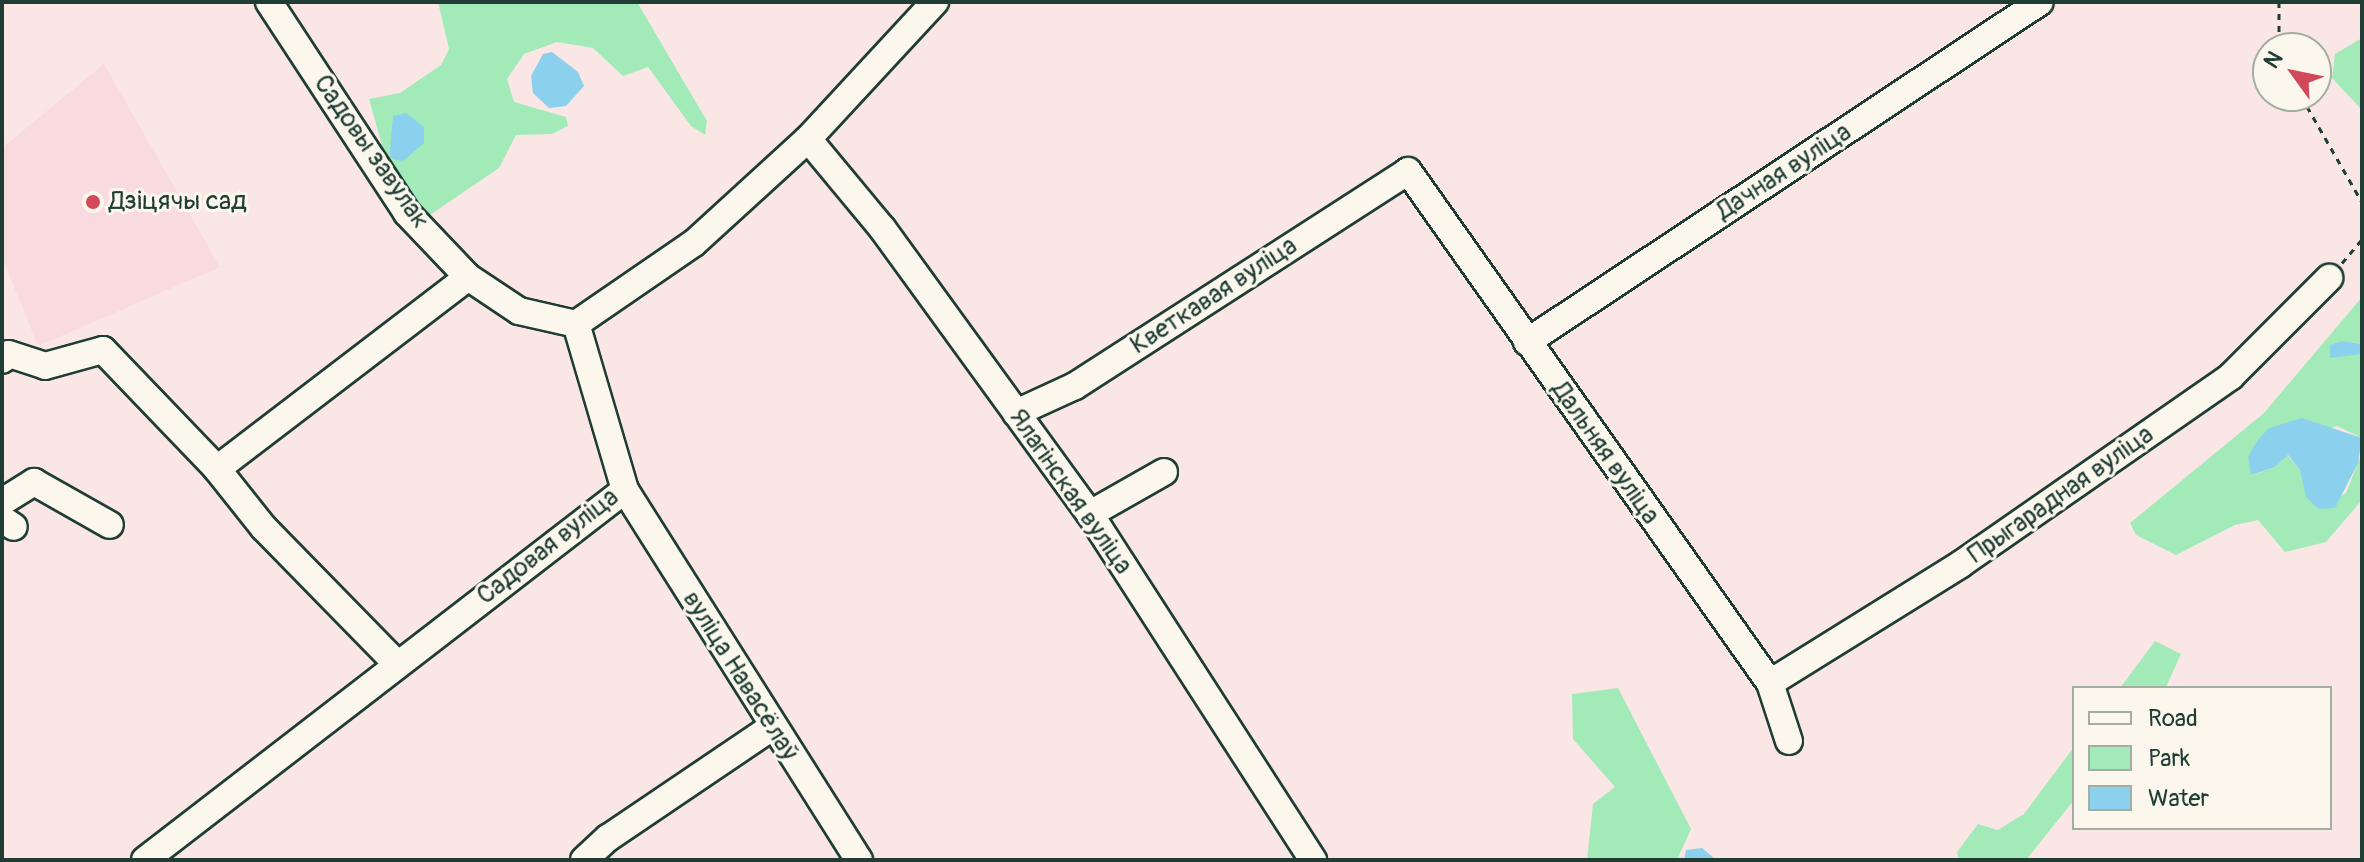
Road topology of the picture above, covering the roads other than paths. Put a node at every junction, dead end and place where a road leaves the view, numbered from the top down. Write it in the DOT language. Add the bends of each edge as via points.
graph roads {
  1 [pos="269,2"];
  2 [pos="935,2"];
  3 [pos="2040,2"];
  4 [pos="808,139"];
  5 [pos="1408,171"];
  6 [pos="468,277"];
  7 [pos="2329,278"];
  8 [pos="576,324"];
  9 [pos="1527,342"];
  10 [pos="2,360"];
  11 [pos="1016,413"];
  12 [pos="217,469"];
  13 [pos="1164,472"];
  14 [pos="625,490"];
  15 [pos="2,502"];
  16 [pos="1090,514"];
  17 [pos="110,525"];
  18 [pos="397,664"];
  19 [pos="1770,683"];
  20 [pos="772,727"];
  21 [pos="1789,741"];
  22 [pos="145,860"];
  23 [pos="584,860"];
  24 [pos="859,860"];
  25 [pos="1313,860"];
  1 -- 6 [label="street, Садовы завулак" via="407,213"];
  2 -- 4 [label="street"];
  3 -- 9 [label="street, Дачная вуліца"];
  4 -- 8 [label="street" via="694,243"];
  4 -- 11 [label="street, Ялагінская вуліца" via="882,228"];
  5 -- 9 [label="street, Дальняя вуліца"];
  5 -- 11 [label="street, Кветкавая вуліца" via="1075,386"];
  6 -- 8 [label="street, Садовы завулак" via="519,311"];
  6 -- 12 [label="street"];
  7 -- 19 [label="street, Прыгарадная вуліца" via="2231,376 1961,564"];
  8 -- 14 [label="street, Садовая вуліца"];
  9 -- 19 [label="street, Дальняя вуліца"];
  10 -- 12 [label="street" via="9,354 45,366 103,350"];
  11 -- 16 [label="street, Ялагінская вуліца"];
  12 -- 18 [label="street" via="264,528"];
  13 -- 16 [label="street"];
  14 -- 18 [label="street, Садовая вуліца"];
  14 -- 20 [label="street, вуліца Навасёлаў"];
  15 -- 17 [label="street" via="34,482"];
  16 -- 25 [label="street, Ялагінская вуліца"];
  18 -- 22 [label="street, Садовая вуліца"];
  19 -- 21 [label="street, Дальняя вуліца"];
  20 -- 23 [label="street" via="608,838"];
  20 -- 24 [label="street, вуліца Навасёлаў"];
}
